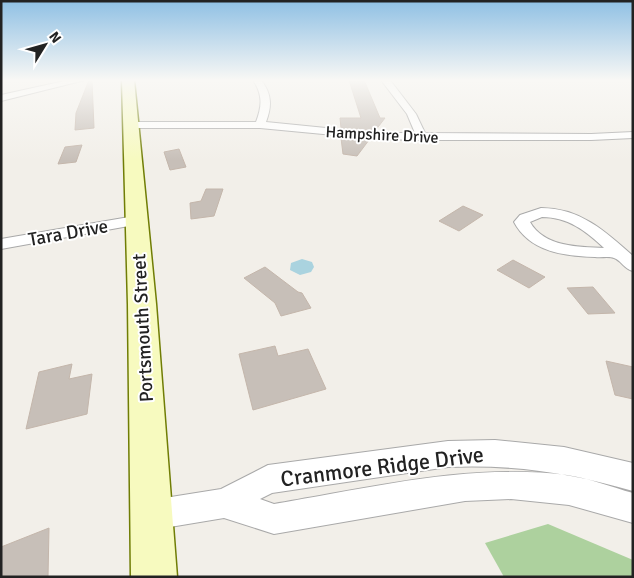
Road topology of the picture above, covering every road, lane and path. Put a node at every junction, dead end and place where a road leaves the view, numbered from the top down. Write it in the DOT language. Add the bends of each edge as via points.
graph roads {
  1 [pos="130,107"];
  2 [pos="267,107"];
  3 [pos="407,107"];
  4 [pos="131,125"];
  5 [pos="260,125"];
  6 [pos="633,135"];
  7 [pos="421,137"];
  8 [pos="135,221"];
  9 [pos="1,244"];
  10 [pos="619,253"];
  11 [pos="633,266"];
  12 [pos="633,477"];
  13 [pos="224,502"];
  14 [pos="633,508"];
  15 [pos="152,515"];
  16 [pos="154,577"];
  1 -- 4 [label="street, Portsmouth Street"];
  2 -- 5 [label="street"];
  3 -- 7 [label="street" via="419,126"];
  4 -- 5 [label="street, Hampshire Drive"];
  4 -- 8 [label="street, Portsmouth Street"];
  5 -- 7 [label="street, Hampshire Drive"];
  6 -- 7 [label="street, Hampshire Drive"];
  8 -- 9 [label="street, Tara Drive"];
  8 -- 15 [label="street, Portsmouth Street"];
  10 -- 10 [label="street" via="574,218 540,213 522,222 530,234 564,249"];
  10 -- 11 [label="street"];
  12 -- 13 [label="street, Cranmore Ridge Drive" via="528,454 475,452 268,479"];
  13 -- 14 [label="street, Cranmore Ridge Drive" via="274,519 465,487 495,485 569,490"];
  13 -- 15 [label="street, Cranmore Ridge Drive"];
  15 -- 16 [label="street, Portsmouth Street"];
}
